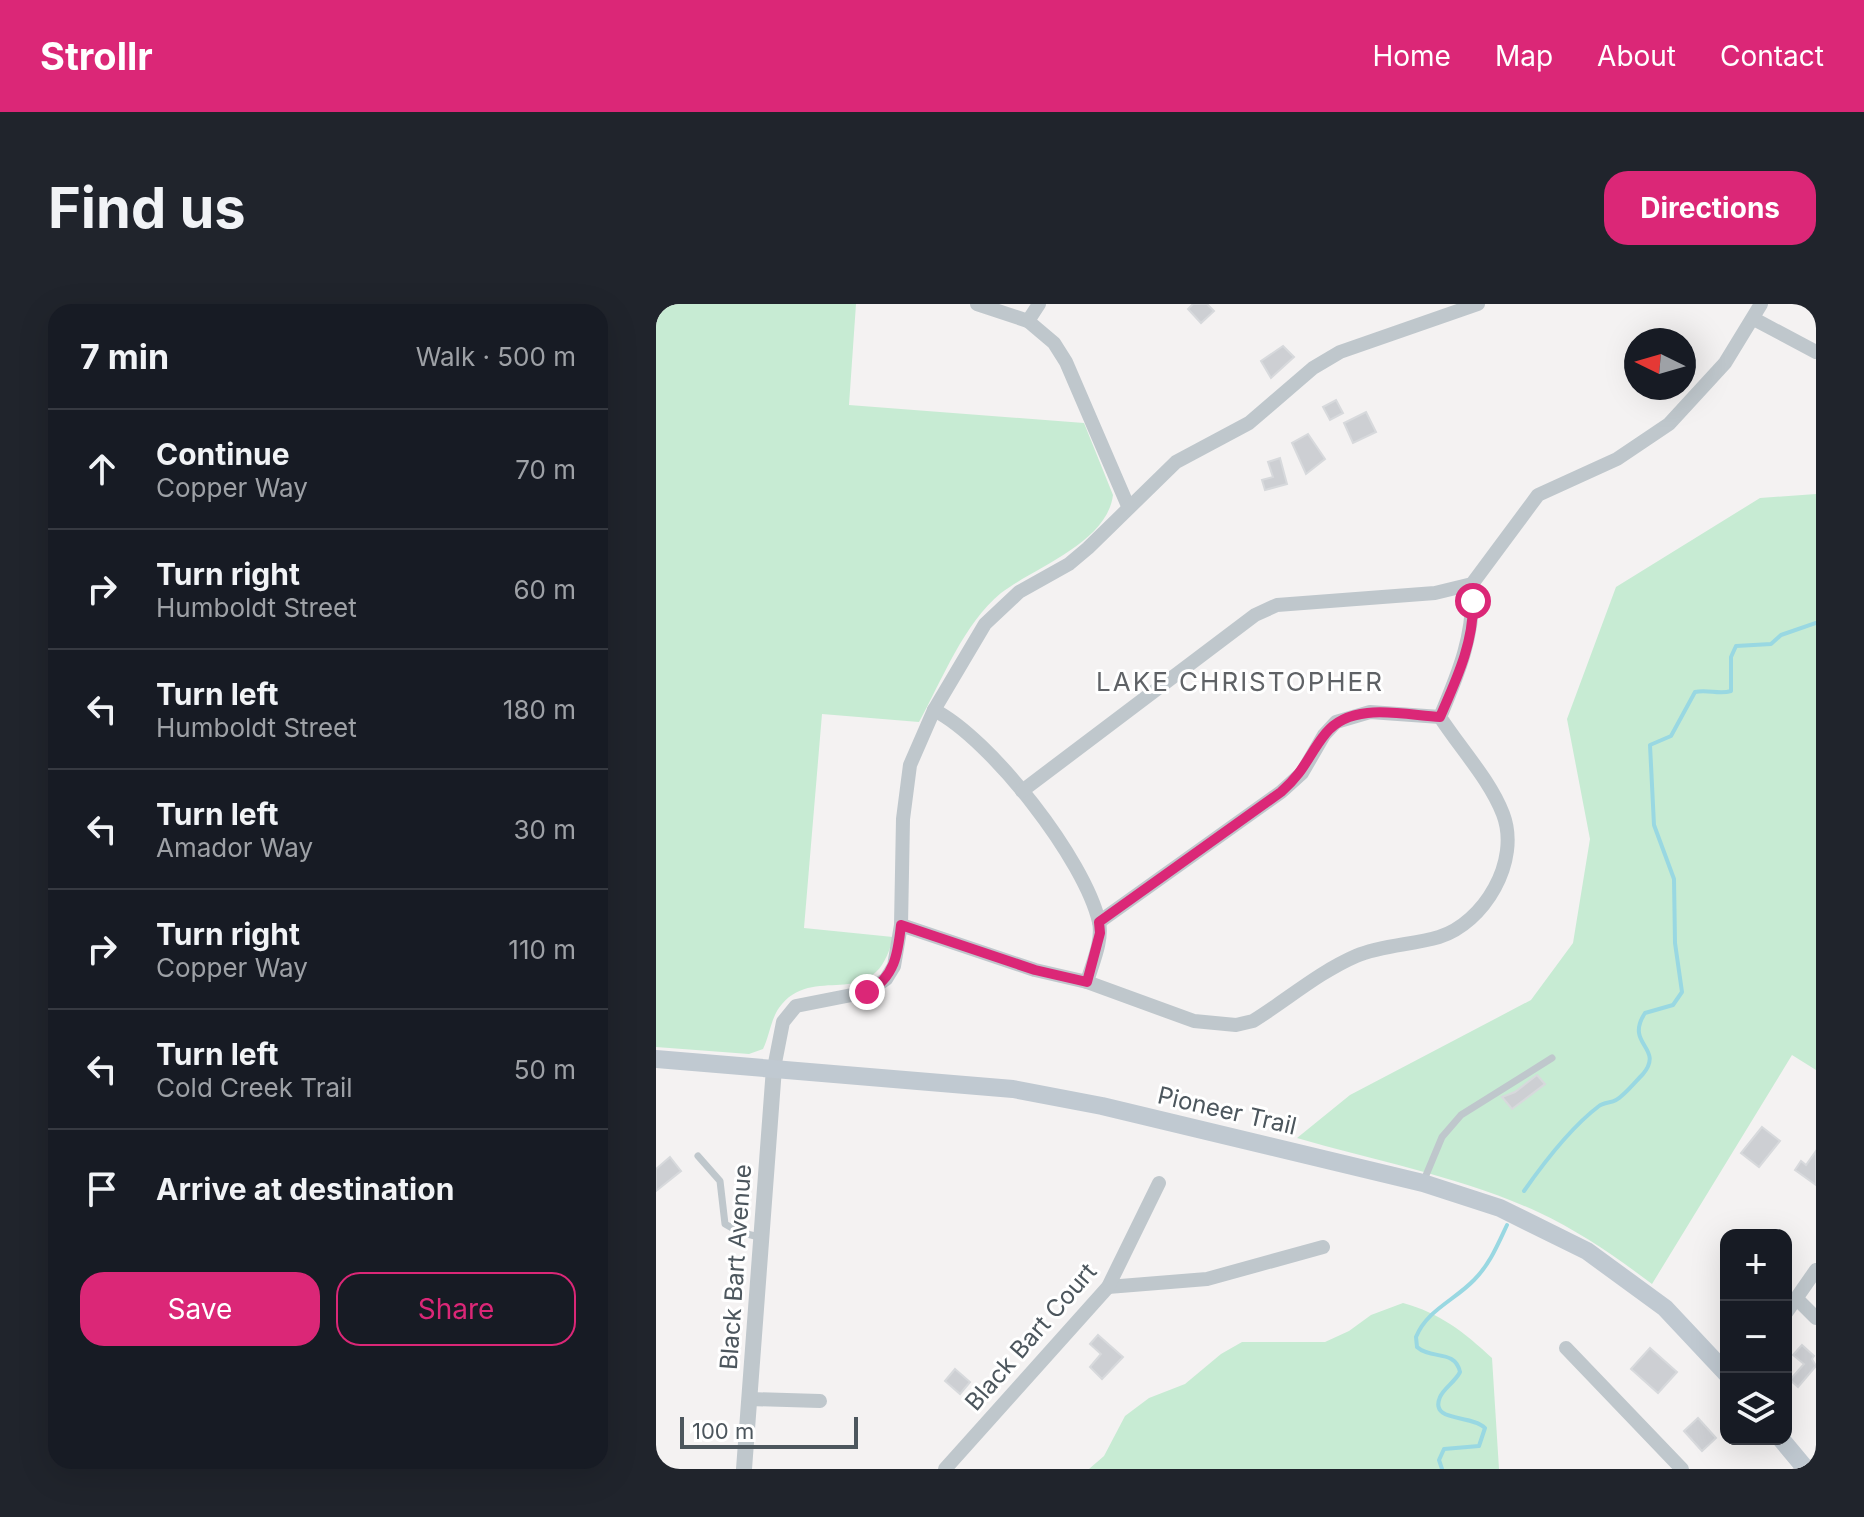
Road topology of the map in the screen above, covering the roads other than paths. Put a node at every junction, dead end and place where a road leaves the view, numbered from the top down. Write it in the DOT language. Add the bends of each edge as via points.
graph roads {
  1 [pos="977,304"];
  2 [pos="1039,304"];
  3 [pos="1478,304"];
  4 [pos="1761,304"];
  5 [pos="1754,319"];
  6 [pos="1028,321"];
  7 [pos="1816,352"];
  8 [pos="1128,506"];
  9 [pos="1472,584"];
  10 [pos="934,710"];
  11 [pos="1440,717"];
  12 [pos="1022,791"];
  13 [pos="1099,922"];
  14 [pos="901,925"];
  15 [pos="1087,982"];
  16 [pos="1552,1058"];
  17 [pos="656,1059"];
  18 [pos="774,1068"];
  19 [pos="698,1156"];
  20 [pos="1159,1183"];
  21 [pos="1423,1183"];
  22 [pos="761,1238"];
  23 [pos="1323,1247"];
  24 [pos="1816,1270"];
  25 [pos="1108,1287"];
  26 [pos="1798,1300"];
  27 [pos="1792,1306"];
  28 [pos="1816,1318"];
  29 [pos="1566,1348"];
  30 [pos="1720,1367"];
  31 [pos="750,1399"];
  32 [pos="820,1401"];
  33 [pos="1786,1445"];
  34 [pos="744,1469"];
  35 [pos="945,1469"];
  36 [pos="1682,1469"];
  37 [pos="1806,1469"];
  1 -- 6 [label="street"];
  2 -- 6 [label="street"];
  3 -- 8 [label="street" via="1340,352 1249,423 1176,462"];
  4 -- 5 [label="street"];
  5 -- 7 [label="street"];
  5 -- 9 [label="street" via="1725,363 1669,424 1617,459 1538,495"];
  6 -- 8 [label="street" via="1054,343 1066,362"];
  8 -- 10 [label="street" via="1069,564 999,608"];
  9 -- 11 [label="street" via="1474,621"];
  9 -- 12 [label="street" via="1435,593 1310,601 1266,610"];
  10 -- 12 [label="street" via="980,743"];
  10 -- 14 [label="street" via="917,743 906,783"];
  11 -- 13 [label="street" via="1370,712 1336,722 1302,773 1281,792"];
  11 -- 15 [label="street" via="1504,815 1507,837 1490,897 1463,926 1440,937 1357,956 1253,1021 1236,1025 1194,1021"];
  12 -- 13 [label="street" via="1070,863"];
  13 -- 15 [label="street"];
  14 -- 15 [label="street"];
  14 -- 18 [label="street" via="894,966 878,986 805,1003 788,1014"];
  16 -- 21 [label="lane" via="1461,1115 1442,1137"];
  17 -- 18 [label="main road, Pioneer Trail"];
  18 -- 21 [label="main road, Pioneer Trail" via="1063,1097"];
  18 -- 22 [label="street, Black Bart Avenue"];
  19 -- 22 [label="lane" via="720,1181 725,1224"];
  20 -- 25 [label="street, Black Bart Court"];
  21 -- 30 [label="main road, Pioneer Trail" via="1531,1221 1587,1251 1665,1308"];
  22 -- 31 [label="street, Black Bart Avenue"];
  23 -- 25 [label="street" via="1207,1279"];
  24 -- 26 [label="street"];
  25 -- 35 [label="street, Black Bart Court"];
  26 -- 27 [label="street"];
  26 -- 28 [label="street"];
  29 -- 36 [label="street"];
  31 -- 32 [label="street"];
  31 -- 34 [label="street, Black Bart Avenue"];
  33 -- 37 [label="main road"];
}
